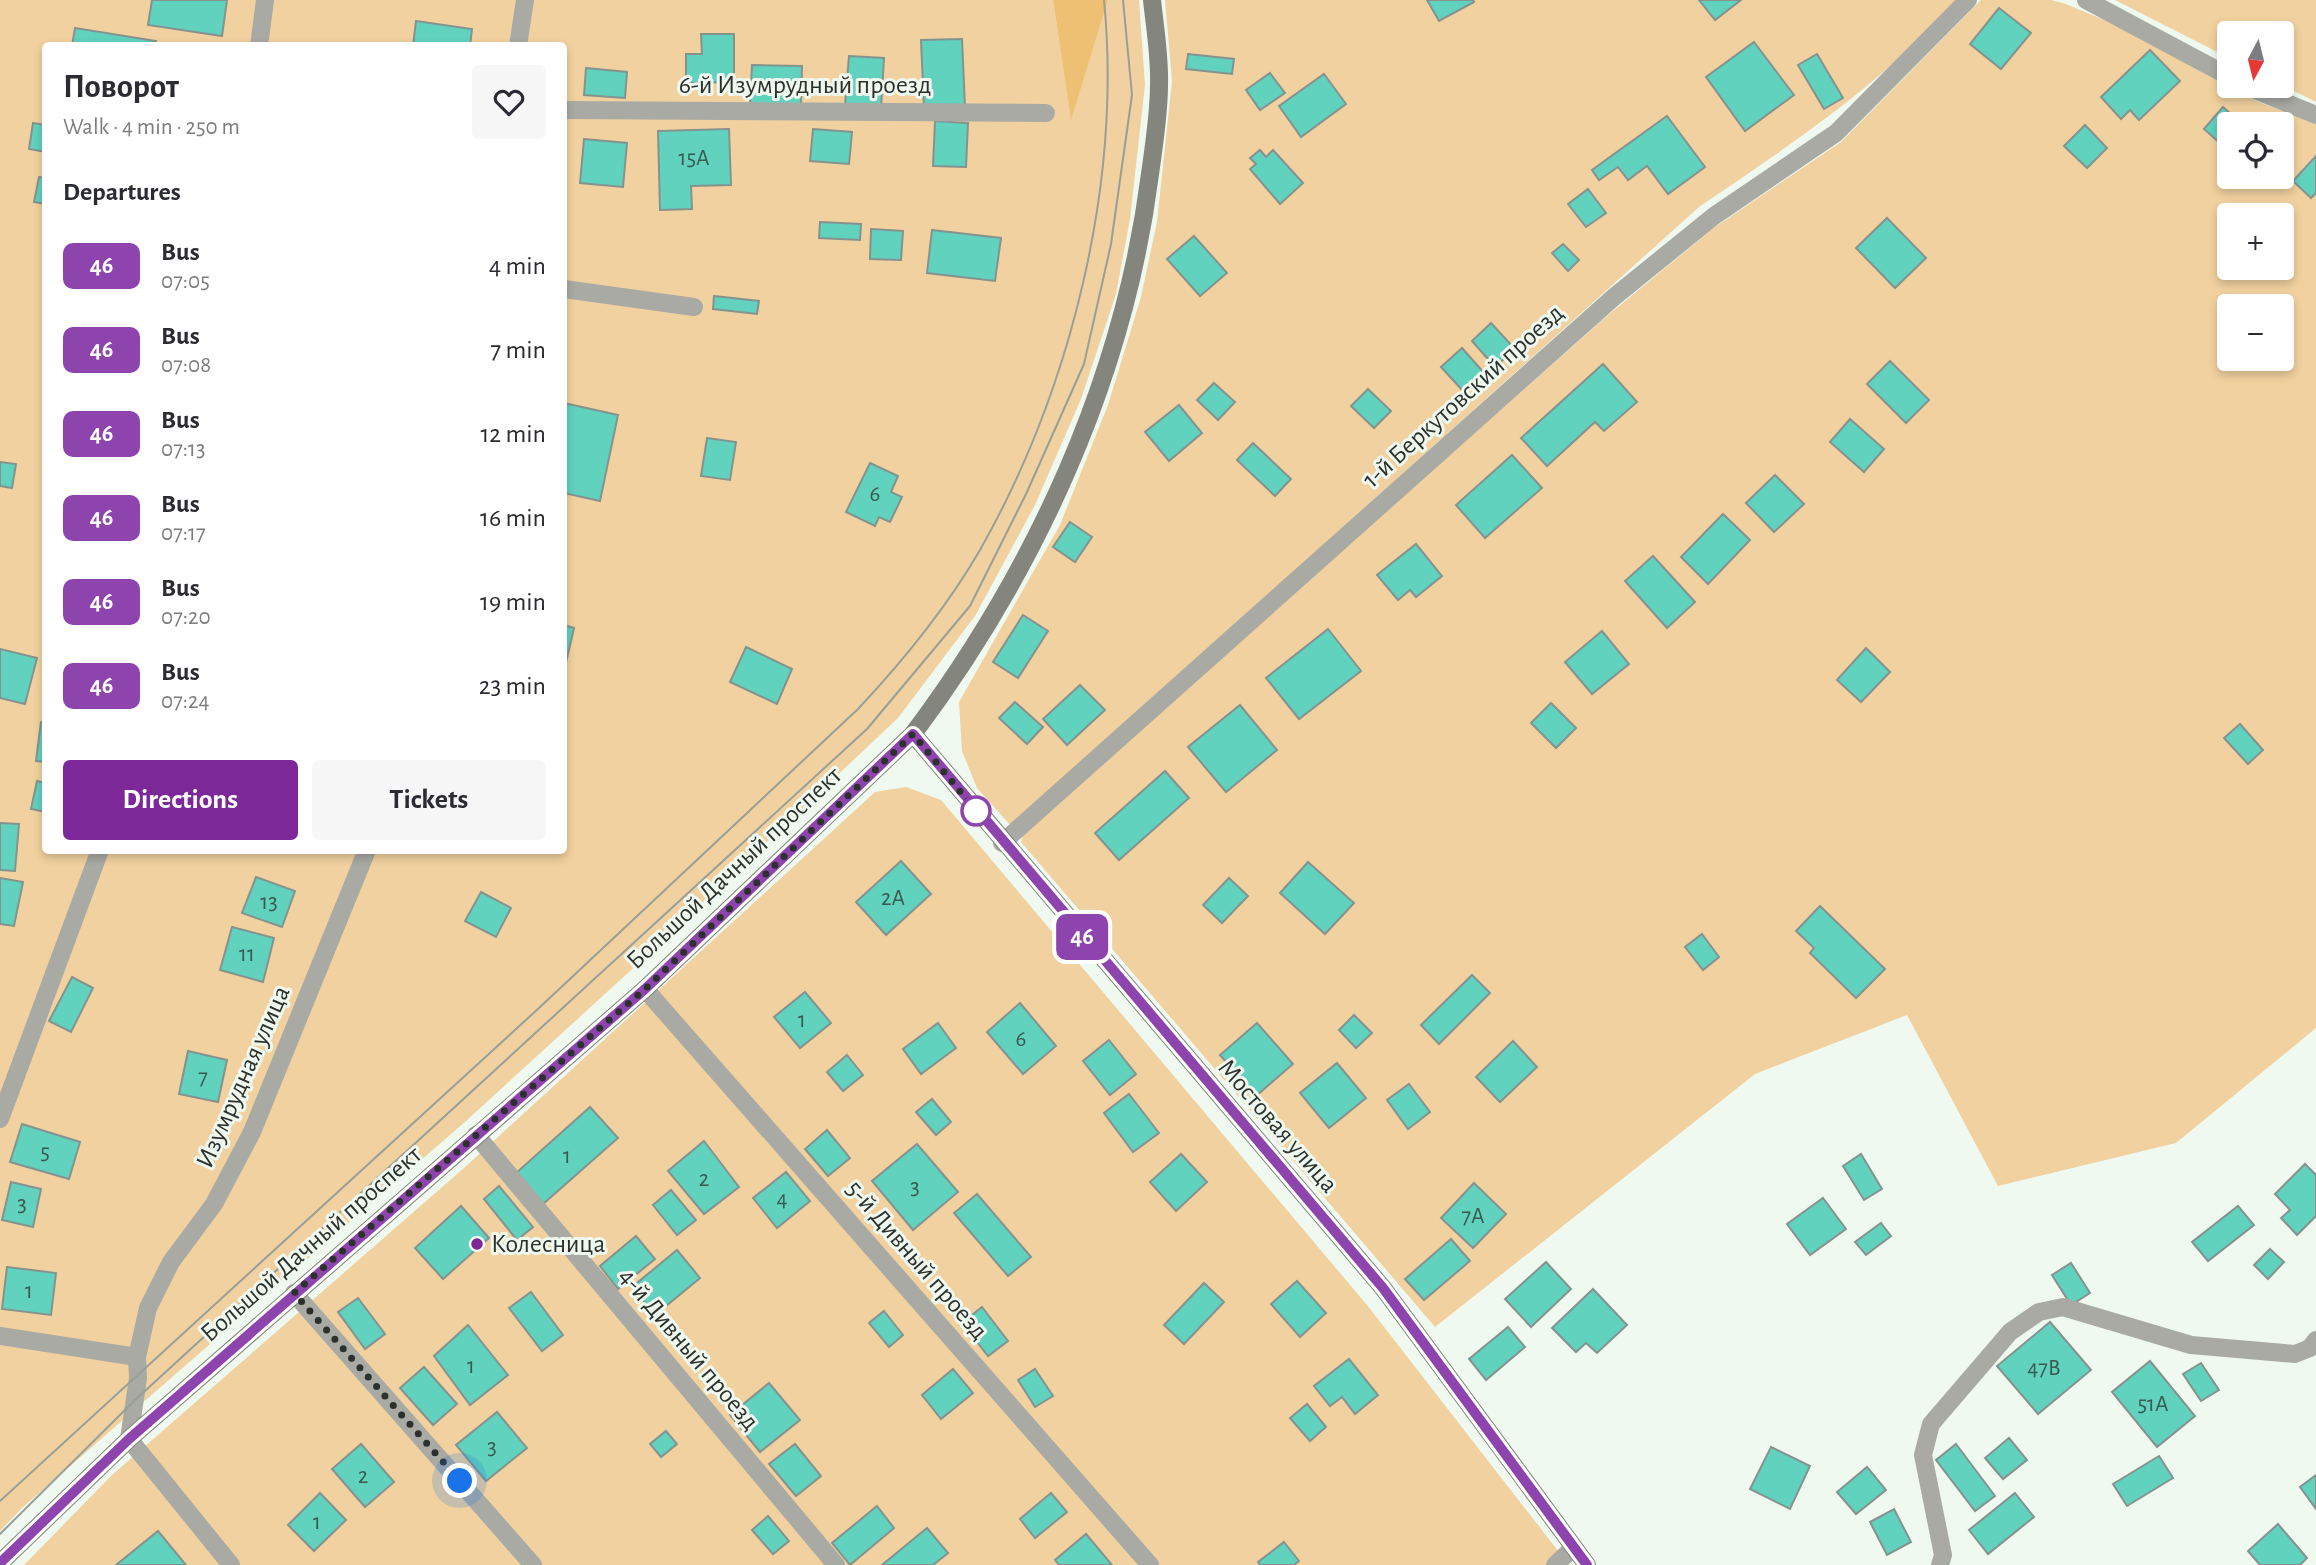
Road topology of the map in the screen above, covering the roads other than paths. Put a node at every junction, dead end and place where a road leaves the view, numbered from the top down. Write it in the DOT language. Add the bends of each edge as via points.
graph roads {
  1 [pos="265,0"];
  2 [pos="525,0"];
  3 [pos="1153,0"];
  4 [pos="1968,0"];
  5 [pos="2086,0"];
  6 [pos="259,42"];
  7 [pos="519,42"];
  8 [pos="2217,70"];
  9 [pos="2273,98"];
  10 [pos="567,110"];
  11 [pos="1046,113"];
  12 [pos="2316,116"];
  13 [pos="567,289"];
  14 [pos="694,307"];
  15 [pos="913,734"];
  16 [pos="1002,843"];
  17 [pos="99,854"];
  18 [pos="365,854"];
  19 [pos="645,989"];
  20 [pos="0,1119"];
  21 [pos="475,1135"];
  22 [pos="294,1293"];
  23 [pos="0,1336"];
  24 [pos="2316,1340"];
  25 [pos="137,1357"];
  26 [pos="129,1439"];
  27 [pos="1573,1548"];
  28 [pos="0,1563"];
  29 [pos="231,1565"];
  30 [pos="533,1565"];
  31 [pos="836,1565"];
  32 [pos="1150,1565"];
  33 [pos="1555,1565"];
  34 [pos="1587,1565"];
  35 [pos="1940,1565"];
  1 -- 6 [label="street"];
  2 -- 7 [label="street"];
  3 -- 15 [label="main road, Большой Дачный проспект" via="1159,84 1144,221 1094,402 1048,517 990,624"];
  4 -- 16 [label="street, 1-й Беркутовский проезд" via="1836,133 1714,216 1614,297"];
  5 -- 8 [label="street"];
  9 -- 12 [label="street"];
  10 -- 11 [label="street, 6-й Изумрудный проезд"];
  13 -- 14 [label="street"];
  15 -- 16 [label="main road, Мостовая улица"];
  15 -- 19 [label="main road, Большой Дачный проспект"];
  16 -- 27 [label="main road, Мостовая улица" via="1383,1288"];
  17 -- 20 [label="street"];
  18 -- 25 [label="street, Изумрудная улица" via="252,1132 214,1204 171,1262 148,1308"];
  19 -- 21 [label="main road, Большой Дачный проспект"];
  19 -- 32 [label="street, 5-й Дивный проезд"];
  21 -- 22 [label="main road, Большой Дачный проспект"];
  21 -- 31 [label="street, 4-й Дивный проезд"];
  22 -- 26 [label="main road, Большой Дачный проспект"];
  22 -- 30 [label="street"];
  23 -- 25 [label="street"];
  24 -- 35 [label="street" via="2295,1354 2192,1345 2063,1307 2039,1312 2010,1332 1931,1424 1923,1455 1943,1555"];
  25 -- 26 [label="street, Изумрудная улица"];
  26 -- 28 [label="main road, Большой Дачный проспект"];
  26 -- 29 [label="street"];
  27 -- 33 [label="street"];
  27 -- 34 [label="main road, Мостовая улица"];
}
